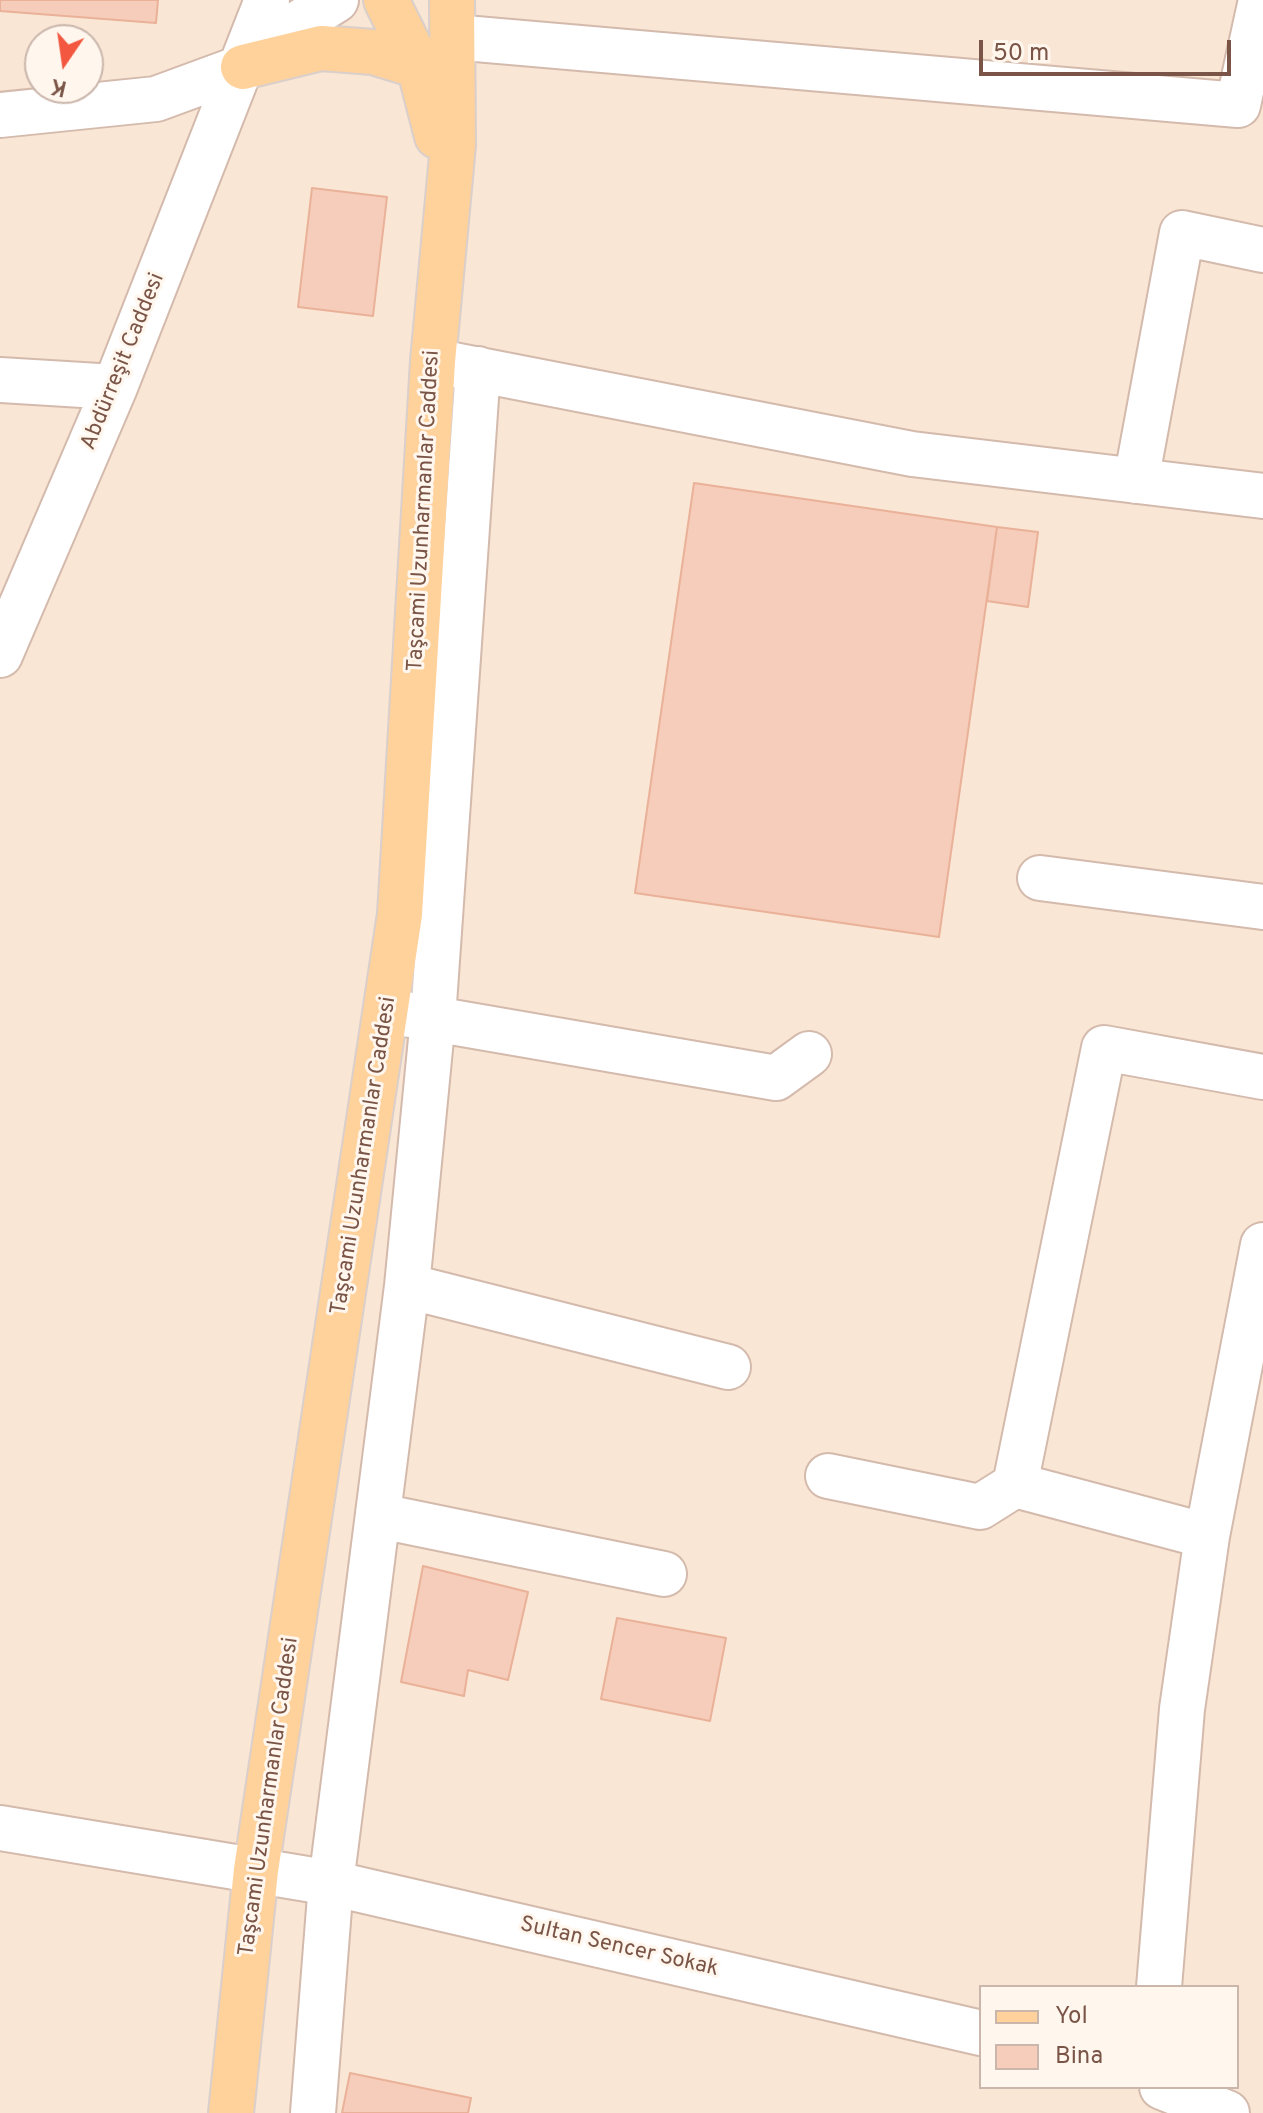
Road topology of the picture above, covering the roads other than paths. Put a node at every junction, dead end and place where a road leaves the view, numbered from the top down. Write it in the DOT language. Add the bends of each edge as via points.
graph roads {
  1 [pos="267,0"];
  2 [pos="336,0"];
  3 [pos="386,0"];
  4 [pos="1261,0"];
  5 [pos="452,19"];
  6 [pos="419,66"];
  7 [pos="243,67"];
  8 [pos="0,115"];
  9 [pos="446,193"];
  10 [pos="1263,250"];
  11 [pos="433,361"];
  12 [pos="478,369"];
  13 [pos="0,380"];
  14 [pos="115,387"];
  15 [pos="1136,481"];
  16 [pos="1263,496"];
  17 [pos="0,655"];
  18 [pos="1040,878"];
  19 [pos="1263,907"];
  20 [pos="387,1012"];
  21 [pos="433,1018"];
  22 [pos="809,1054"];
  23 [pos="1263,1077"];
  24 [pos="1263,1245"];
  25 [pos="407,1286"];
  26 [pos="728,1367"];
  27 [pos="828,1476"];
  28 [pos="1015,1485"];
  29 [pos="380,1516"];
  30 [pos="1207,1536"];
  31 [pos="664,1574"];
  32 [pos="0,1828"];
  33 [pos="256,1870"];
  34 [pos="331,1883"];
  35 [pos="1159,1985"];
  36 [pos="979,2033"];
  37 [pos="1167,2089"];
  38 [pos="231,2113"];
  39 [pos="313,2113"];
  40 [pos="1227,2113"];
  1 -- 7 [label="street, Abdürreşit Caddesi"];
  2 -- 7 [label="street, Abdürreşit Caddesi"];
  3 -- 6 [label="main road, Taşcami Uzunharmanlar Caddesi"];
  4 -- 5 [label="street" via="1238,105"];
  5 -- 9 [label="main road, Taşcami Uzunharmanlar Caddesi" via="453,145"];
  6 -- 7 [label="main road" via="373,52 321,48"];
  6 -- 9 [label="main road, Taşcami Uzunharmanlar Caddesi" via="433,109"];
  7 -- 8 [label="street" via="156,99"];
  7 -- 14 [label="street, Abdürreşit Caddesi"];
  9 -- 11 [label="main road, Taşcami Uzunharmanlar Caddesi"];
  10 -- 15 [label="street" via="1182,233"];
  11 -- 12 [label="street"];
  11 -- 20 [label="main road, Taşcami Uzunharmanlar Caddesi" via="404,867"];
  12 -- 15 [label="street" via="912,454"];
  12 -- 21 [label="street"];
  13 -- 14 [label="street"];
  14 -- 17 [label="street, Abdürreşit Caddesi"];
  15 -- 16 [label="street"];
  18 -- 19 [label="street"];
  20 -- 21 [label="street"];
  20 -- 33 [label="main road, Taşcami Uzunharmanlar Caddesi"];
  21 -- 22 [label="street" via="776,1078"];
  21 -- 25 [label="street"];
  23 -- 28 [label="street" via="1104,1048"];
  24 -- 30 [label="street"];
  25 -- 26 [label="street"];
  25 -- 29 [label="street"];
  27 -- 28 [label="street" via="980,1507"];
  28 -- 30 [label="street"];
  29 -- 31 [label="street"];
  29 -- 34 [label="street"];
  30 -- 35 [label="street" via="1182,1709"];
  32 -- 33 [label="street, Sultan Sencer Sokak"];
  33 -- 34 [label="street, Sultan Sencer Sokak"];
  33 -- 38 [label="main road, Taşcami Uzunharmanlar Caddesi"];
  34 -- 36 [label="street, Sultan Sencer Sokak"];
  34 -- 39 [label="street"];
  37 -- 40 [label="street"];
}
